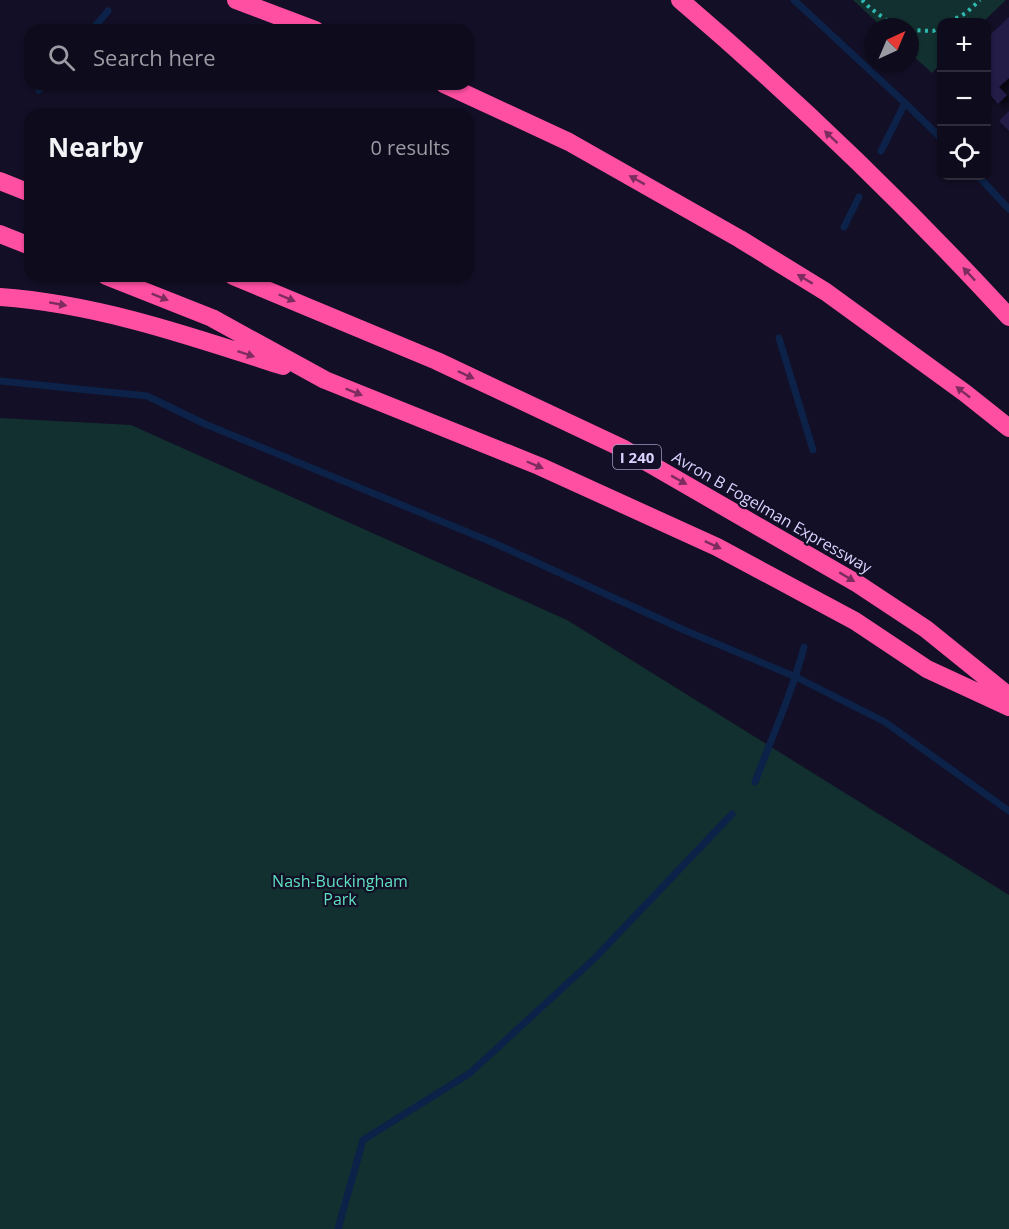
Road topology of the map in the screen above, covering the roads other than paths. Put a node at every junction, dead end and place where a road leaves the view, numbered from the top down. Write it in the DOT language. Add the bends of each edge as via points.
graph roads {
  1 [pos="237,0"];
  2 [pos="680,0"];
  3 [pos="299,24"];
  4 [pos="457,90"];
  5 [pos="0,181"];
  6 [pos="24,191"];
  7 [pos="0,234"];
  8 [pos="24,244"];
  9 [pos="121,282"];
  10 [pos="247,282"];
  11 [pos="0,297"];
  12 [pos="1009,318"];
  13 [pos="325,380"];
  14 [pos="1009,428"];
  15 [pos="1009,696"];
  16 [pos="1009,707"];
  1 -- 3 [label="highway"];
  12 -- 2 [label="highway, one-way" via="858,162"];
  14 -- 4 [label="highway, one-way" via="826,292 740,239 569,142"];
  5 -- 6 [label="highway"];
  7 -- 8 [label="highway"];
  9 -- 13 [label="highway, one-way" via="212,318"];
  10 -- 15 [label="highway, Avron B Fogelman Expressway / I 240, one-way" via="437,361 624,449 858,584 926,628"];
  11 -- 13 [label="highway, one-way" via="92,310 147,324"];
  13 -- 16 [label="highway, one-way" via="539,466 717,547 855,621 927,669"];
}
